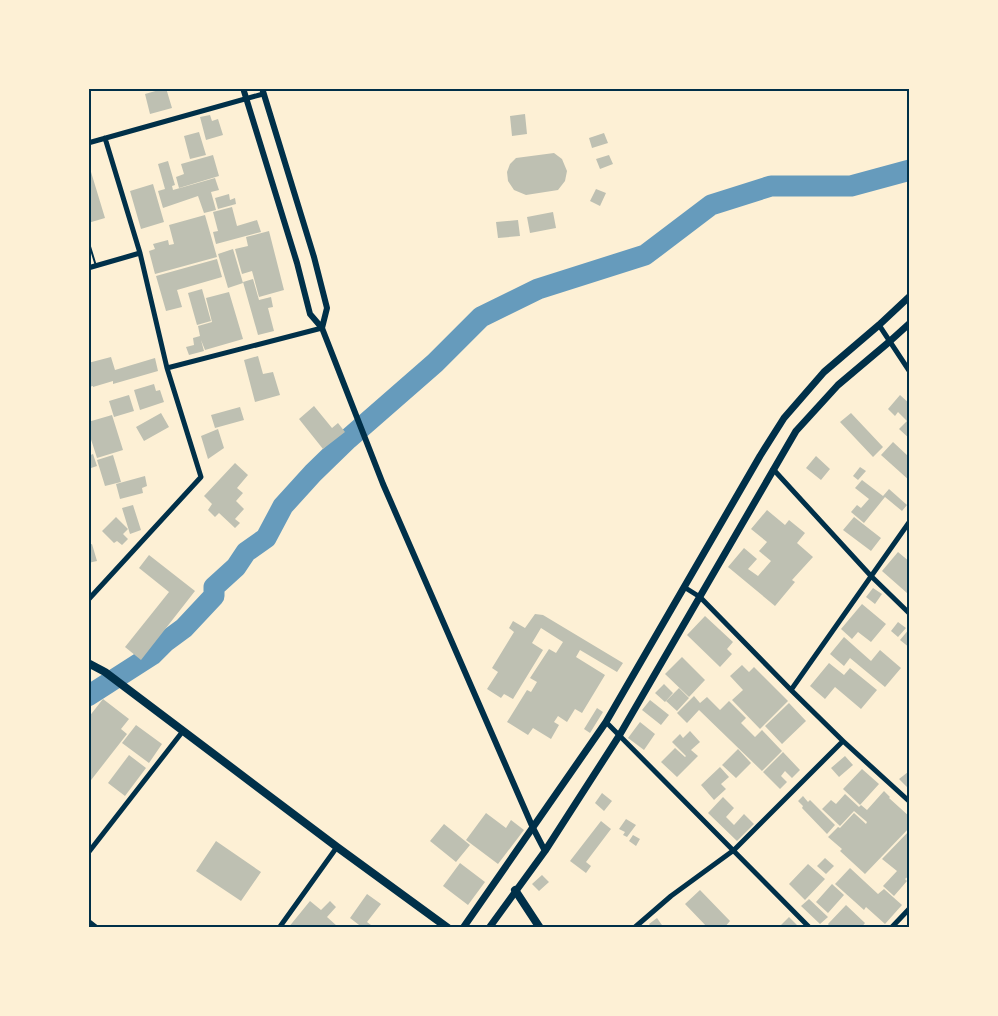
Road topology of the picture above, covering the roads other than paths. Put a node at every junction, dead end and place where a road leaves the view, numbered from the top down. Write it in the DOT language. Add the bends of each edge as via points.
graph roads {
  1 [pos="243,88"];
  2 [pos="262,91"];
  3 [pos="246,99"];
  4 [pos="105,138"];
  5 [pos="88,143"];
  6 [pos="88,240"];
  7 [pos="140,253"];
  8 [pos="96,266"];
  9 [pos="88,268"];
  10 [pos="909,296"];
  11 [pos="909,323"];
  12 [pos="879,325"];
  13 [pos="322,328"];
  14 [pos="889,342"];
  15 [pos="167,368"];
  16 [pos="909,372"];
  17 [pos="773,469"];
  18 [pos="909,521"];
  19 [pos="871,576"];
  20 [pos="684,587"];
  21 [pos="700,597"];
  22 [pos="88,600"];
  23 [pos="909,614"];
  24 [pos="88,663"];
  25 [pos="790,690"];
  26 [pos="606,722"];
  27 [pos="183,731"];
  28 [pos="619,736"];
  29 [pos="843,741"];
  30 [pos="909,802"];
  31 [pos="533,828"];
  32 [pos="337,847"];
  33 [pos="734,850"];
  34 [pos="545,851"];
  35 [pos="88,853"];
  36 [pos="515,890"];
  37 [pos="909,908"];
  38 [pos="88,921"];
  39 [pos="97,927"];
  40 [pos="279,927"];
  41 [pos="448,927"];
  42 [pos="463,927"];
  43 [pos="489,927"];
  44 [pos="540,927"];
  45 [pos="633,927"];
  46 [pos="810,927"];
  47 [pos="891,927"];
  1 -- 3 [label="street"];
  2 -- 3 [label="street"];
  2 -- 13 [label="street" via="327,308"];
  3 -- 4 [label="street"];
  3 -- 13 [label="street" via="310,314"];
  4 -- 5 [label="street"];
  4 -- 7 [label="street"];
  6 -- 8 [label="lane"];
  7 -- 8 [label="street"];
  7 -- 15 [label="street"];
  8 -- 9 [label="street"];
  10 -- 12 [label="main road"];
  11 -- 14 [label="main road"];
  12 -- 14 [label="street"];
  12 -- 20 [label="main road" via="824,372 784,418"];
  13 -- 15 [label="street"];
  13 -- 31 [label="street" via="379,474"];
  14 -- 16 [label="street"];
  14 -- 17 [label="main road" via="838,385 796,431"];
  15 -- 22 [label="street" via="201,477"];
  17 -- 19 [label="street"];
  17 -- 21 [label="main road"];
  18 -- 19 [label="street"];
  19 -- 23 [label="street"];
  19 -- 25 [label="street"];
  20 -- 21 [label="street"];
  20 -- 26 [label="main road"];
  21 -- 25 [label="street"];
  21 -- 28 [label="main road"];
  24 -- 27 [label="highway"];
  25 -- 29 [label="street"];
  26 -- 28 [label="street"];
  26 -- 31 [label="main road"];
  27 -- 32 [label="highway"];
  27 -- 35 [label="street"];
  28 -- 33 [label="street"];
  28 -- 34 [label="main road"];
  29 -- 30 [label="street"];
  29 -- 33 [label="street"];
  31 -- 34 [label="street"];
  31 -- 42 [label="main road"];
  32 -- 40 [label="street"];
  32 -- 41 [label="highway"];
  33 -- 45 [label="street"];
  33 -- 46 [label="street"];
  34 -- 36 [label="main road"];
  36 -- 43 [label="main road"];
  36 -- 44 [label="highway"];
  37 -- 47 [label="street"];
  38 -- 39 [label="street"];
}
